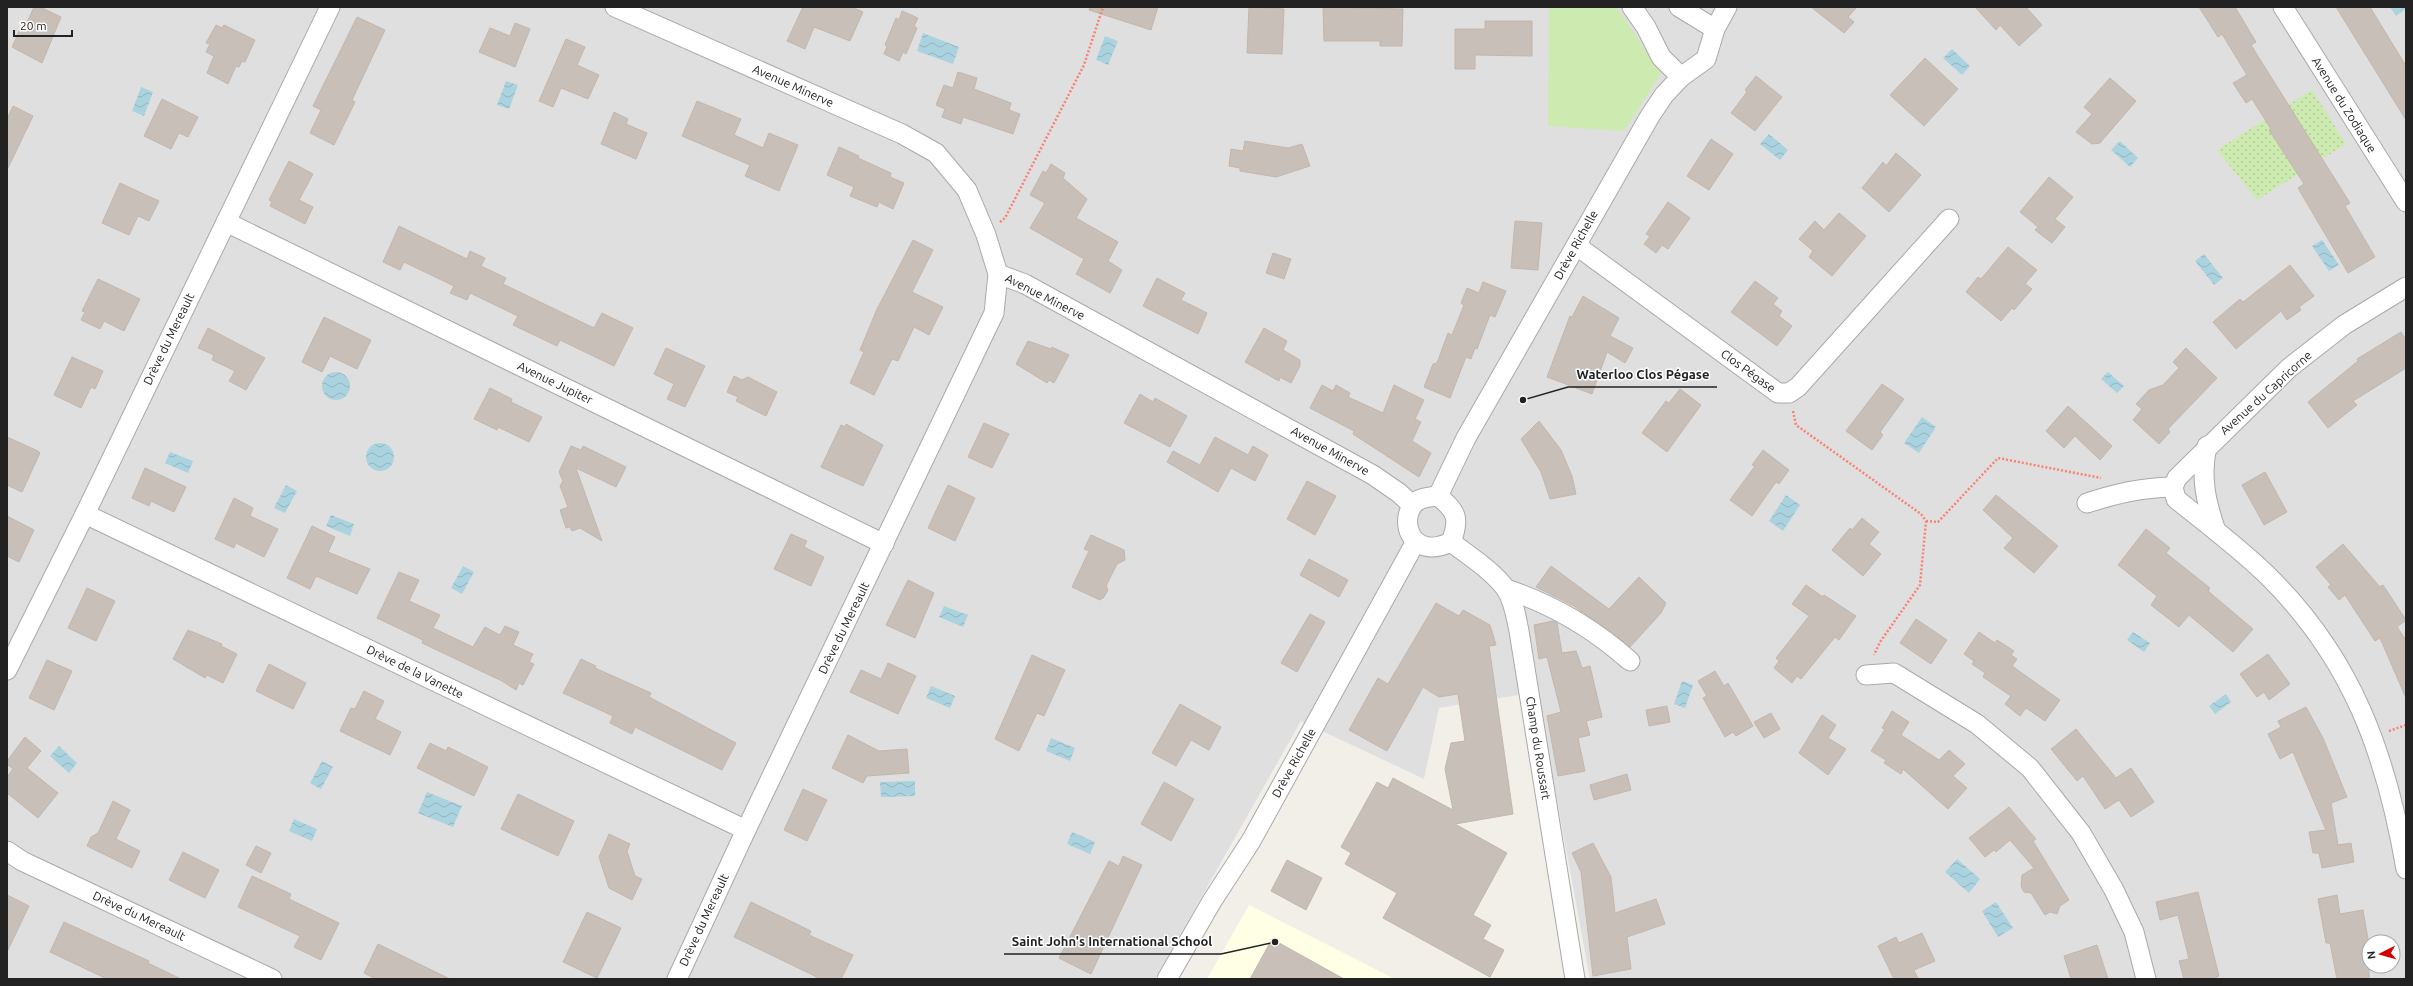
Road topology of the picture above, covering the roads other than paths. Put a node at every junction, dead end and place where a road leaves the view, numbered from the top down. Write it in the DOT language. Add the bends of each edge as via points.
graph roads {
  1 [pos="330,7"];
  2 [pos="615,7"];
  3 [pos="1632,7"];
  4 [pos="1679,7"];
  5 [pos="1727,7"];
  6 [pos="2283,7"];
  7 [pos="1715,29"];
  8 [pos="1681,77"];
  9 [pos="2406,202"];
  10 [pos="1948,219"];
  11 [pos="226,222"];
  12 [pos="1577,246"];
  13 [pos="998,274"];
  14 [pos="2406,287"];
  15 [pos="2207,446"];
  16 [pos="2173,487"];
  17 [pos="1438,496"];
  18 [pos="2087,504"];
  19 [pos="1412,505"];
  20 [pos="85,514"];
  21 [pos="2216,531"];
  22 [pos="1451,542"];
  23 [pos="1416,543"];
  24 [pos="884,544"];
  25 [pos="1506,589"];
  26 [pos="1630,661"];
  27 [pos="7,670"];
  28 [pos="1866,675"];
  29 [pos="746,830"];
  30 [pos="7,851"];
  31 [pos="2406,869"];
  32 [pos="272,979"];
  33 [pos="677,979"];
  34 [pos="1167,979"];
  35 [pos="1575,979"];
  36 [pos="2146,979"];
  1 -- 11 [label="street, Drève du Mereault"];
  2 -- 13 [label="street, Avenue Minerve" via="902,134 936,153 967,190 986,235"];
  3 -- 8 [label="street" via="1646,27 1661,57"];
  4 -- 7 [label="street"];
  5 -- 7 [label="street, Drève Richelle"];
  6 -- 9 [label="street, Avenue du Zodiaque"];
  7 -- 8 [label="street, Drève Richelle" via="1706,59"];
  8 -- 12 [label="street, Drève Richelle" via="1664,95 1650,116"];
  10 -- 12 [label="street, Clos Pégase" via="1798,387 1788,393 1778,393"];
  11 -- 20 [label="street, Drève du Mereault"];
  11 -- 24 [label="street, Avenue Jupiter"];
  12 -- 17 [label="street, Drève Richelle" via="1466,438"];
  13 -- 19 [label="street, Avenue Minerve" via="1025,284 1373,474 1399,492"];
  13 -- 24 [label="street, Drève du Mereault" via="994,313"];
  14 -- 15 [label="street, Avenue du Capricorne" via="2344,326 2289,368"];
  15 -- 16 [label="street, Avenue du Capricorne" via="2176,478"];
  15 -- 21 [label="street" via="2203,464 2204,489"];
  16 -- 18 [label="street" via="2143,488"];
  16 -- 21 [label="street" via="2176,499"];
  17 -- 19 [label="street" via="1425,497"];
  17 -- 22 [label="street" via="1447,503 1457,518"];
  19 -- 23 [label="street" via="1409,532"];
  20 -- 27 [label="street, Drève du Mereault"];
  20 -- 29 [label="street, Drève de la Vanette"];
  21 -- 31 [label="street" via="2266,574 2320,635 2357,698 2374,737 2389,787"];
  22 -- 23 [label="street" via="1443,546 1425,548"];
  22 -- 25 [label="street, Champ du Roussart"];
  23 -- 34 [label="street, Drève Richelle" via="1251,841 1212,901"];
  24 -- 29 [label="street, Drève du Mereault"];
  25 -- 26 [label="street" via="1557,610 1611,644"];
  25 -- 35 [label="street, Champ du Roussart" via="1519,630"];
  28 -- 36 [label="street" via="1894,673 1977,724 2030,768 2081,833 2114,890 2134,932"];
  29 -- 33 [label="street, Drève du Mereault"];
  30 -- 32 [label="street, Drève du Mereault" via="22,861"];
}
